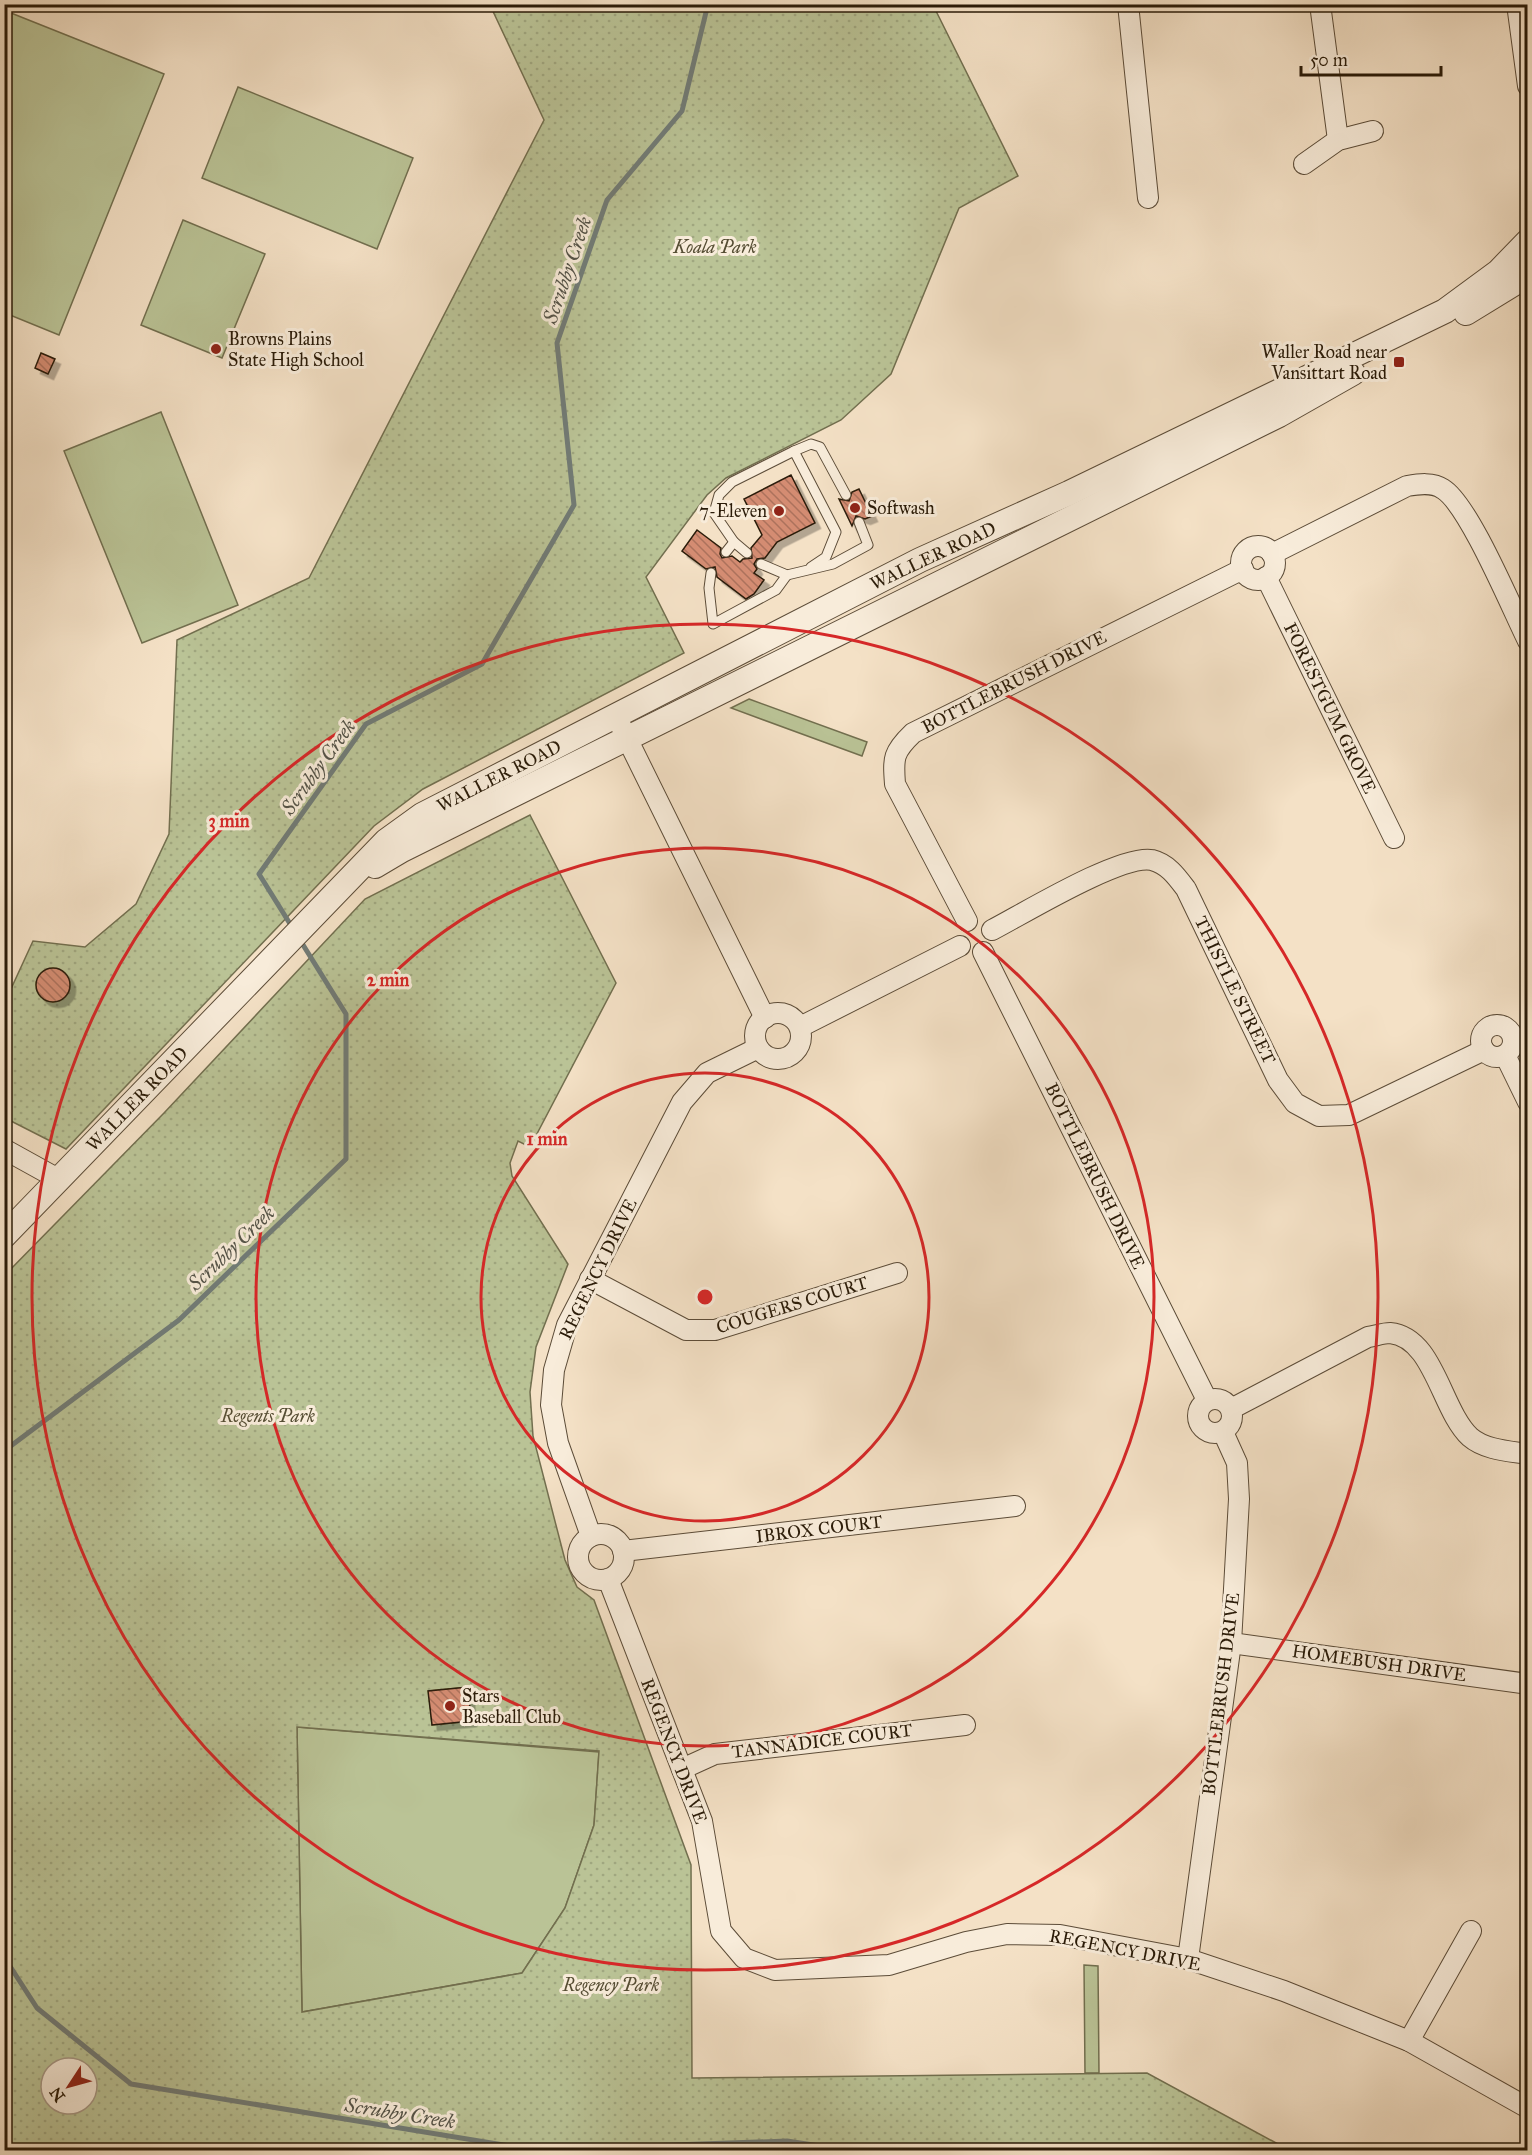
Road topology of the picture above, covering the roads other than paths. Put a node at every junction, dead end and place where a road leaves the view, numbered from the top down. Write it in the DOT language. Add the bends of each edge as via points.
graph roads {
  1 [pos="1128,4"];
  2 [pos="1320,4"];
  3 [pos="1517,4"];
  4 [pos="1527,86"];
  5 [pos="1373,131"];
  6 [pos="1338,140"];
  7 [pos="1304,164"];
  8 [pos="1148,198"];
  9 [pos="1527,241"];
  10 [pos="1527,275"];
  11 [pos="795,451"];
  12 [pos="846,495"];
  13 [pos="1074,503"];
  14 [pos="859,522"];
  15 [pos="734,542"];
  16 [pos="726,552"];
  17 [pos="747,553"];
  18 [pos="1272,554"];
  19 [pos="761,564"];
  20 [pos="811,567"];
  21 [pos="1242,569"];
  22 [pos="711,573"];
  23 [pos="788,575"];
  24 [pos="1266,577"];
  25 [pos="838,602"];
  26 [pos="850,627"];
  27 [pos="1527,641"];
  28 [pos="616,716"];
  29 [pos="627,738"];
  30 [pos="1394,838"];
  31 [pos="344,884"];
  32 [pos="967,921"];
  33 [pos="992,930"];
  34 [pos="960,946"];
  35 [pos="983,952"];
  36 [pos="765,1018"];
  37 [pos="800,1027"];
  38 [pos="1520,1031"];
  39 [pos="758,1048"];
  40 [pos="1484,1050"];
  41 [pos="1505,1055"];
  42 [pos="1527,1102"];
  43 [pos="4,1149"];
  44 [pos="60,1180"];
  45 [pos="4,1236"];
  46 [pos="897,1273"];
  47 [pos="590,1279"];
  48 [pos="1207,1400"];
  49 [pos="1231,1408"];
  50 [pos="1223,1432"];
  51 [pos="1527,1454"];
  52 [pos="1015,1506"];
  53 [pos="591,1536"];
  54 [pos="623,1551"];
  55 [pos="608,1579"];
  56 [pos="1231,1643"];
  57 [pos="1527,1684"];
  58 [pos="965,1725"];
  59 [pos="682,1769"];
  60 [pos="1471,1930"];
  61 [pos="1188,1959"];
  62 [pos="1409,2041"];
  63 [pos="1527,2108"];
  1 -- 8 [label="street"];
  2 -- 6 [label="street"];
  3 -- 4 [label="street"];
  5 -- 6 [label="street"];
  6 -- 7 [label="street"];
  9 -- 13 [label="street, WALLER ROAD" via="1498,272 1445,311"];
  10 -- 13 [label="street, WALLER ROAD" via="1457,319 1279,415"];
  11 -- 12 [label="lane" via="811,444 820,447"];
  11 -- 15 [label="lane" via="732,482 720,495 714,513"];
  11 -- 20 [label="lane" via="836,532 826,556"];
  13 -- 25 [label="street, WALLER ROAD" via="920,560"];
  13 -- 26 [label="street, WALLER ROAD"];
  14 -- 20 [label="lane" via="868,540 865,548 833,564"];
  15 -- 16 [label="lane"];
  15 -- 17 [label="lane"];
  18 -- 21 [label="street" via="1259,546 1248,549 1242,558"];
  18 -- 24 [label="street" via="1275,565"];
  18 -- 27 [label="street" via="1407,486 1424,483 1441,487 1462,508"];
  19 -- 23 [label="lane"];
  20 -- 23 [label="lane"];
  21 -- 24 [label="street" via="1255,579"];
  21 -- 32 [label="street, BOTTLEBRUSH DRIVE" via="913,733 898,747 893,760 895,784"];
  22 -- 23 [label="lane" via="713,624 776,590"];
  24 -- 30 [label="street, FORESTGUM GROVE"];
  25 -- 26 [label="street"];
  25 -- 28 [label="street, WALLER ROAD"];
  26 -- 29 [label="street, WALLER ROAD"];
  28 -- 29 [label="street"];
  28 -- 31 [label="street, WALLER ROAD" via="422,815 386,841"];
  29 -- 31 [label="street, WALLER ROAD" via="402,850"];
  29 -- 36 [label="street"];
  31 -- 44 [label="street, WALLER ROAD"];
  32 -- 33 [label="street" via="982,920"];
  32 -- 34 [label="street" via="958,932"];
  33 -- 35 [label="street" via="992,943"];
  33 -- 40 [label="street, THISTLE STREET" via="1117,865 1150,860 1170,868 1186,890 1278,1080 1294,1103 1319,1116 1348,1115"];
  34 -- 35 [label="street" via="970,954"];
  34 -- 37 [label="street"];
  35 -- 48 [label="street, BOTTLEBRUSH DRIVE"];
  36 -- 37 [label="street" via="784,1014"];
  36 -- 39 [label="street" via="756,1031"];
  37 -- 39 [label="street" via="800,1044 789,1057 771,1059"];
  38 -- 40 [label="street" via="1490,1027 1482,1037"];
  38 -- 41 [label="street"];
  39 -- 47 [label="street, REGENCY DRIVE" via="707,1073 682,1102"];
  40 -- 41 [label="street" via="1493,1056"];
  41 -- 42 [label="street"];
  43 -- 44 [label="street"];
  44 -- 45 [label="street, WALLER ROAD"];
  46 -- 47 [label="street, COUGERS COURT" via="715,1330 686,1330"];
  47 -- 53 [label="street, REGENCY DRIVE" via="567,1325 554,1370 551,1405 558,1443"];
  48 -- 49 [label="street" via="1224,1400"];
  48 -- 50 [label="street" via="1199,1409 1199,1421 1206,1430"];
  49 -- 50 [label="street" via="1231,1424"];
  49 -- 51 [label="street" via="1368,1337 1389,1333 1406,1337 1422,1351 1456,1420 1472,1438 1494,1449"];
  50 -- 56 [label="street, BOTTLEBRUSH DRIVE" via="1237,1463 1239,1499"];
  52 -- 54 [label="street, IBROX COURT"];
  53 -- 54 [label="street" via="610,1536"];
  53 -- 55 [label="street" via="581,1547 578,1561 592,1578"];
  54 -- 55 [label="street" via="619,1571"];
  55 -- 59 [label="street, REGENCY DRIVE"];
  56 -- 57 [label="street, HOMEBUSH DRIVE"];
  56 -- 61 [label="street, BOTTLEBRUSH DRIVE"];
  58 -- 59 [label="street, TANNADICE COURT" via="715,1754"];
  59 -- 61 [label="street, REGENCY DRIVE" via="702,1821 721,1931 744,1958 775,1970 889,1965 1007,1934 1060,1935"];
  60 -- 62 [label="street"];
  61 -- 62 [label="street, REGENCY DRIVE" via="1284,1991"];
  62 -- 63 [label="street, REGENCY DRIVE"];
}
